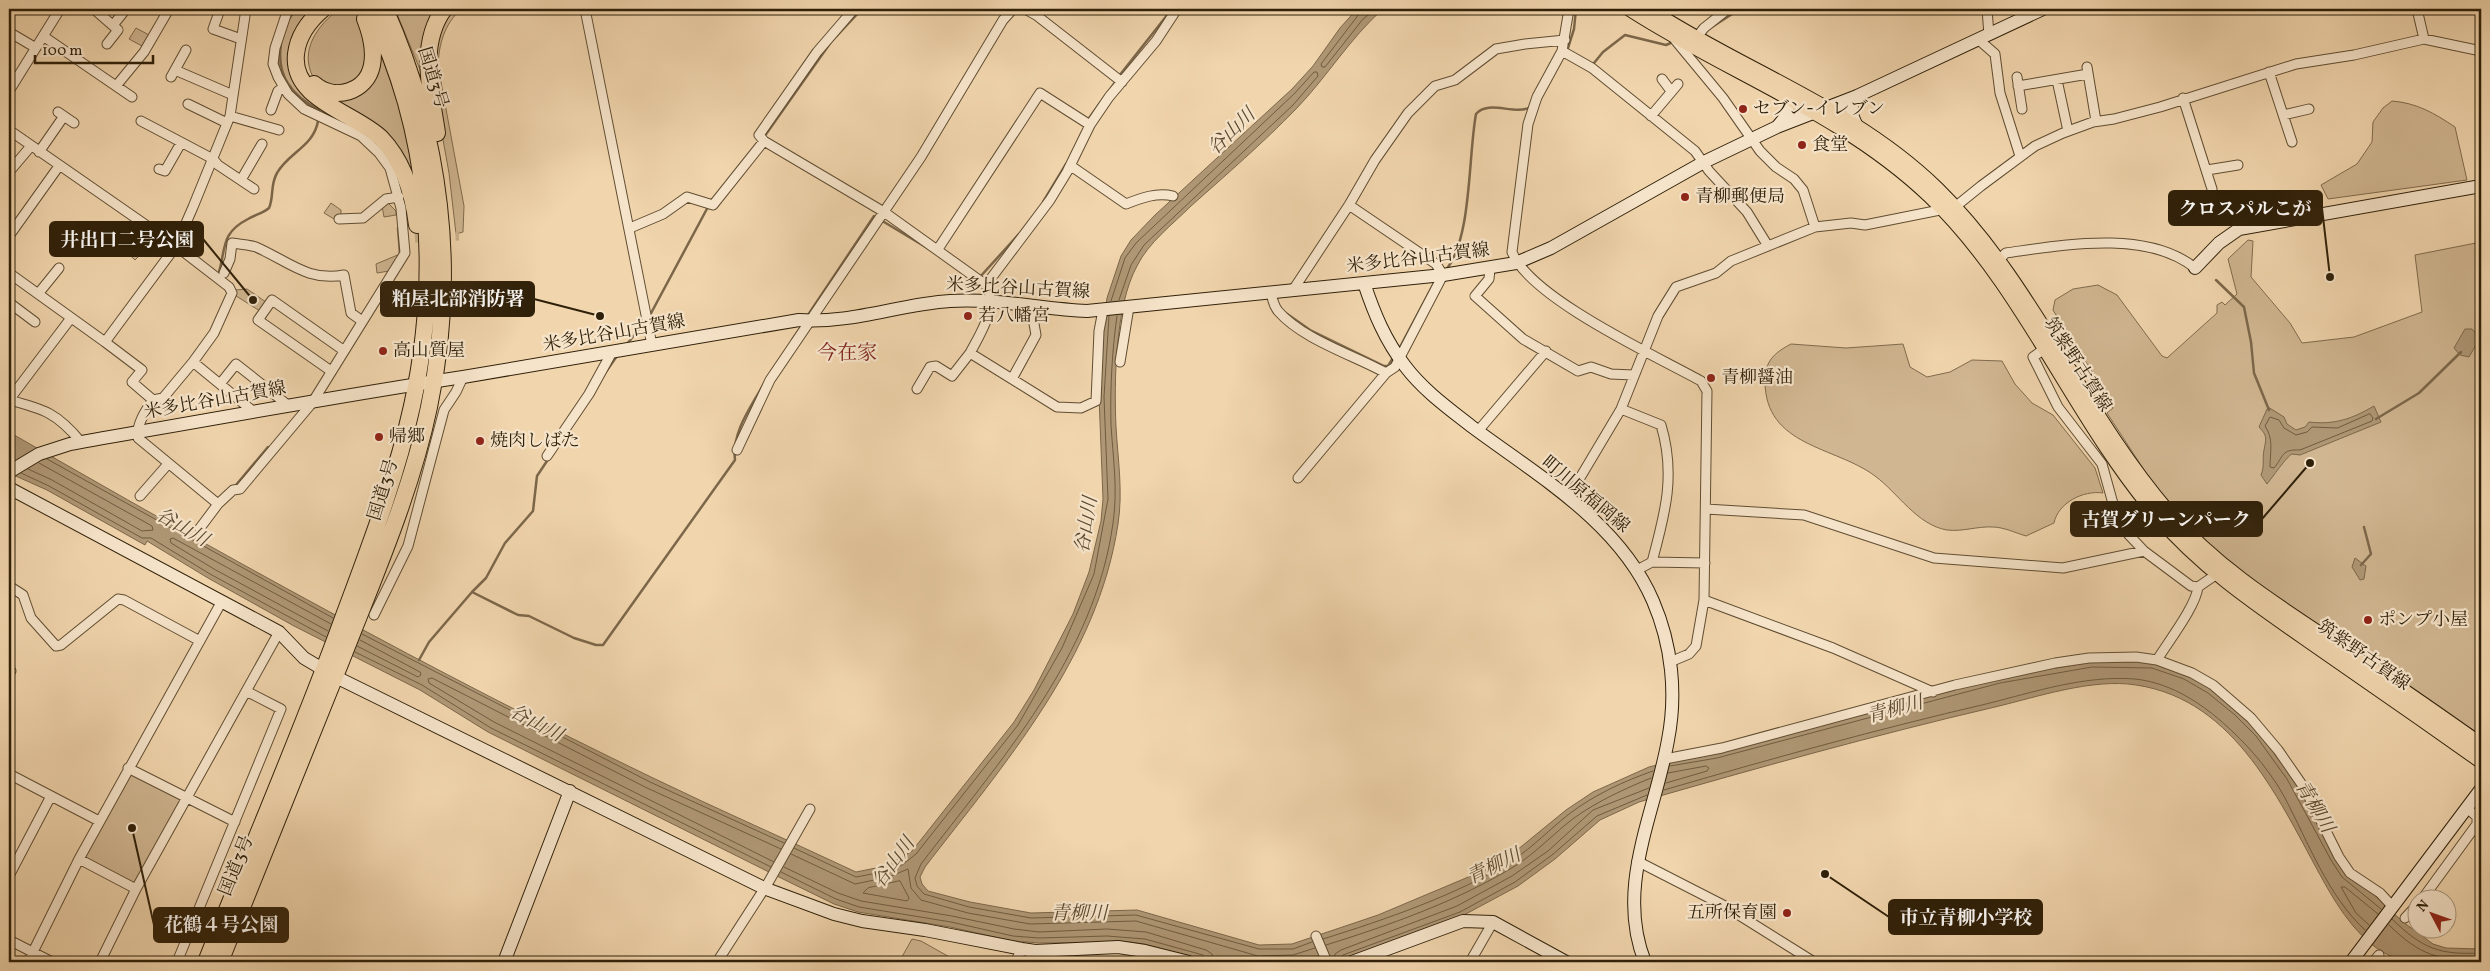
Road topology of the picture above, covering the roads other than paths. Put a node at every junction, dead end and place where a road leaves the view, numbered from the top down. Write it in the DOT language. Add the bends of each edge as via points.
graph roads {
  1 [pos="60,9"];
  2 [pos="94,9"];
  3 [pos="126,9"];
  4 [pos="169,9"];
  5 [pos="246,9"];
  6 [pos="288,9"];
  7 [pos="323,9"];
  8 [pos="333,9"];
  9 [pos="361,9"];
  10 [pos="370,9"];
  11 [pos="385,9"];
  12 [pos="444,9"];
  13 [pos="854,9"];
  14 [pos="1013,9"];
  15 [pos="1025,9"];
  16 [pos="1176,9"];
  17 [pos="1568,9"];
  18 [pos="1630,9"];
  19 [pos="1648,9"];
  20 [pos="1728,9"];
  21 [pos="1987,9"];
  22 [pos="2043,9"];
  23 [pos="2417,9"];
  24 [pos="586,10"];
  25 [pos="218,15"];
  26 [pos="114,24"];
  27 [pos="9,32"];
  28 [pos="1670,34"];
  29 [pos="43,36"];
  30 [pos="1697,37"];
  31 [pos="1984,38"];
  32 [pos="241,39"];
  33 [pos="2424,39"];
  34 [pos="1565,40"];
  35 [pos="107,44"];
  36 [pos="36,48"];
  37 [pos="186,50"];
  38 [pos="1562,51"];
  39 [pos="2481,51"];
  40 [pos="2269,72"];
  41 [pos="1662,79"];
  42 [pos="2057,80"];
  43 [pos="1122,82"];
  44 [pos="1678,84"];
  45 [pos="116,86"];
  46 [pos="284,86"];
  47 [pos="9,91"];
  48 [pos="1671,91"];
  49 [pos="233,95"];
  50 [pos="1785,96"];
  51 [pos="1857,96"];
  52 [pos="132,97"];
  53 [pos="2183,98"];
  54 [pos="188,104"];
  55 [pos="2022,109"];
  56 [pos="2309,109"];
  57 [pos="271,110"];
  58 [pos="1820,110"];
  59 [pos="2283,115"];
  60 [pos="1652,116"];
  61 [pos="229,119"];
  62 [pos="141,121"];
  63 [pos="2096,121"];
  64 [pos="74,123"];
  65 [pos="1090,125"];
  66 [pos="1857,126"];
  67 [pos="1778,127"];
  68 [pos="9,130"];
  69 [pos="279,130"];
  70 [pos="2068,131"];
  71 [pos="1753,139"];
  72 [pos="764,141"];
  73 [pos="2292,142"];
  74 [pos="181,143"];
  75 [pos="262,144"];
  76 [pos="31,146"];
  77 [pos="39,152"];
  78 [pos="2020,156"];
  79 [pos="213,159"];
  80 [pos="1704,162"];
  81 [pos="2238,164"];
  82 [pos="59,166"];
  83 [pos="1071,166"];
  84 [pos="159,169"];
  85 [pos="2207,170"];
  86 [pos="9,172"];
  87 [pos="241,180"];
  88 [pos="2481,186"];
  89 [pos="2212,188"];
  90 [pos="254,189"];
  91 [pos="1172,196"];
  92 [pos="399,197"];
  93 [pos="439,201"];
  94 [pos="1349,205"];
  95 [pos="1950,209"];
  96 [pos="884,212"];
  97 [pos="339,220"];
  98 [pos="1815,227"];
  99 [pos="630,228"];
  100 [pos="9,236"];
  101 [pos="415,238"];
  102 [pos="405,239"];
  103 [pos="176,246"];
  104 [pos="1768,246"];
  105 [pos="938,248"];
  106 [pos="1998,260"];
  107 [pos="1516,262"];
  108 [pos="59,268"];
  109 [pos="1490,268"];
  110 [pos="2195,268"];
  111 [pos="9,273"];
  112 [pos="224,273"];
  113 [pos="1443,275"];
  114 [pos="429,276"];
  115 [pos="1364,283"];
  116 [pos="986,285"];
  117 [pos="1293,290"];
  118 [pos="1271,292"];
  119 [pos="38,294"];
  120 [pos="990,301"];
  121 [pos="1031,307"];
  122 [pos="1129,307"];
  123 [pos="9,308"];
  124 [pos="1103,310"];
  125 [pos="72,318"];
  126 [pos="362,321"];
  127 [pos="810,321"];
  128 [pos="35,322"];
  129 [pos="105,342"];
  130 [pos="652,345"];
  131 [pos="2044,349"];
  132 [pos="343,350"];
  133 [pos="1644,350"];
  134 [pos="1546,351"];
  135 [pos="612,352"];
  136 [pos="970,353"];
  137 [pos="1399,357"];
  138 [pos="193,362"];
  139 [pos="1120,362"];
  140 [pos="331,371"];
  141 [pos="1386,373"];
  142 [pos="1633,375"];
  143 [pos="463,377"];
  144 [pos="1012,379"];
  145 [pos="434,382"];
  146 [pos="417,383"];
  147 [pos="220,384"];
  148 [pos="917,389"];
  149 [pos="9,400"];
  150 [pos="152,400"];
  151 [pos="312,402"];
  152 [pos="289,406"];
  153 [pos="1621,409"];
  154 [pos="254,412"];
  155 [pos="1478,431"];
  156 [pos="137,432"];
  157 [pos="81,442"];
  158 [pos="737,450"];
  159 [pos="547,456"];
  160 [pos="168,464"];
  161 [pos="9,472"];
  162 [pos="1298,478"];
  163 [pos="9,488"];
  164 [pos="140,496"];
  165 [pos="1568,498"];
  166 [pos="218,504"];
  167 [pos="1706,509"];
  168 [pos="200,528"];
  169 [pos="2144,551"];
  170 [pos="1652,562"];
  171 [pos="1704,563"];
  172 [pos="1638,570"];
  173 [pos="2218,574"];
  174 [pos="9,586"];
  175 [pos="2198,587"];
  176 [pos="1704,600"];
  177 [pos="222,601"];
  178 [pos="361,610"];
  179 [pos="279,632"];
  180 [pos="200,640"];
  181 [pos="2157,660"];
  182 [pos="1670,662"];
  183 [pos="333,666"];
  184 [pos="246,691"];
  185 [pos="1933,692"];
  186 [pos="2481,745"];
  187 [pos="1664,761"];
  188 [pos="2481,761"];
  189 [pos="128,768"];
  190 [pos="9,774"];
  191 [pos="2481,789"];
  192 [pos="570,791"];
  193 [pos="51,796"];
  194 [pos="186,798"];
  195 [pos="2467,808"];
  196 [pos="810,809"];
  197 [pos="99,821"];
  198 [pos="235,822"];
  199 [pos="79,858"];
  200 [pos="1637,862"];
  201 [pos="9,876"];
  202 [pos="766,885"];
  203 [pos="2430,888"];
  204 [pos="136,889"];
  205 [pos="2391,910"];
  206 [pos="2408,914"];
  207 [pos="2404,918"];
  208 [pos="1493,922"];
  209 [pos="1316,936"];
  210 [pos="9,940"];
  211 [pos="1028,950"];
  212 [pos="32,952"];
  213 [pos="28,962"];
  214 [pos="52,962"];
  215 [pos="100,962"];
  216 [pos="178,962"];
  217 [pos="206,962"];
  218 [pos="220,962"];
  219 [pos="504,962"];
  220 [pos="717,962"];
  221 [pos="1015,962"];
  222 [pos="1054,962"];
  223 [pos="1190,962"];
  224 [pos="1326,962"];
  225 [pos="1352,962"];
  226 [pos="1470,962"];
  227 [pos="1566,962"];
  228 [pos="1645,962"];
  229 [pos="1814,962"];
  230 [pos="2351,962"];
  1 -- 29 [label="street"];
  2 -- 26 [label="street"];
  3 -- 26 [label="street"];
  4 -- 45 [label="street" via="144,52"];
  5 -- 32 [label="street"];
  6 -- 46 [label="street" via="279,30 274,64"];
  7 -- 114 [label="highway" via="306,27 299,42 296,56 298,73 310,91 368,127 397,159 410,189"];
  8 -- 9 [label="highway" via="312,31 304,47 303,61 313,83 325,92 339,93 360,85 372,67 372,42"];
  10 -- 114 [label="highway, 国道3号" via="391,60 415,142 427,219"];
  11 -- 93 [label="highway, 国道3号" via="406,59 423,114"];
  12 -- 93 [label="highway" via="432,36 428,61 443,165"];
  13 -- 72 [label="street" via="817,52 759,135"];
  14 -- 96 [label="street" via="1003,20"];
  15 -- 43 [label="street"];
  16 -- 43 [label="street" via="1156,41"];
  17 -- 34 [label="street"];
  18 -- 28 [label="main road, 筑紫野古賀線"];
  19 -- 30 [label="main road, 筑紫野古賀線"];
  20 -- 30 [label="street"];
  21 -- 31 [label="street"];
  22 -- 31 [label="main road, 米多比谷山古賀線"];
  23 -- 33 [label="street"];
  24 -- 99 [label="street"];
  25 -- 32 [label="street" via="212,29"];
  26 -- 35 [label="street" via="118,30"];
  27 -- 36 [label="street"];
  28 -- 50 [label="main road, 筑紫野古賀線"];
  28 -- 71 [label="street"];
  29 -- 36 [label="street"];
  29 -- 45 [label="street"];
  30 -- 58 [label="main road, 筑紫野古賀線"];
  31 -- 51 [label="main road, 米多比谷山古賀線"];
  31 -- 78 [label="street" via="1995,54 2000,93"];
  32 -- 49 [label="street"];
  33 -- 39 [label="street"];
  33 -- 40 [label="street"];
  34 -- 38 [label="street"];
  34 -- 94 [label="street" via="1496,49 1455,80 1435,86 1408,113"];
  36 -- 47 [label="street"];
  37 -- 49 [label="street" via="173,74"];
  38 -- 60 [label="street" via="1592,68"];
  38 -- 107 [label="street" via="1537,97 1528,124 1512,252"];
  40 -- 53 [label="street"];
  40 -- 59 [label="street"];
  41 -- 48 [label="street"];
  42 -- 55 [label="street" via="2017,82"];
  42 -- 63 [label="street" via="2087,71"];
  42 -- 70 [label="street"];
  43 -- 65 [label="street"];
  44 -- 48 [label="street"];
  45 -- 52 [label="street"];
  46 -- 57 [label="street" via="278,91"];
  46 -- 92 [label="street" via="304,109 361,136 379,153 390,168"];
  48 -- 60 [label="street"];
  49 -- 61 [label="street"];
  50 -- 58 [label="main road, 筑紫野古賀線"];
  50 -- 67 [label="main road" via="1788,114"];
  51 -- 58 [label="main road, 米多比谷山古賀線"];
  51 -- 66 [label="main road" via="1852,102"];
  53 -- 63 [label="street" via="2160,107"];
  53 -- 85 [label="street"];
  54 -- 61 [label="street"];
  56 -- 59 [label="street"];
  58 -- 66 [label="main road, 筑紫野古賀線"];
  58 -- 67 [label="main road, 米多比谷山古賀線"];
  58 -- 95 [label="main road, 筑紫野古賀線"];
  59 -- 73 [label="street"];
  60 -- 80 [label="street"];
  61 -- 69 [label="street"];
  61 -- 79 [label="street"];
  62 -- 74 [label="street"];
  63 -- 70 [label="street"];
  64 -- 77 [label="street" via="61,114"];
  65 -- 83 [label="street"];
  65 -- 105 [label="street" via="1040,93"];
  66 -- 95 [label="main road, 筑紫野古賀線" via="1904,160"];
  67 -- 71 [label="main road, 米多比谷山古賀線"];
  68 -- 76 [label="street"];
  70 -- 78 [label="street"];
  71 -- 80 [label="main road, 米多比谷山古賀線"];
  71 -- 98 [label="street" via="1760,151 1803,190"];
  72 -- 96 [label="street"];
  72 -- 99 [label="street" via="713,205 687,197 662,214"];
  74 -- 79 [label="street"];
  74 -- 84 [label="street" via="165,171"];
  75 -- 87 [label="street"];
  76 -- 77 [label="street"];
  76 -- 86 [label="street"];
  77 -- 82 [label="street"];
  78 -- 95 [label="street"];
  79 -- 87 [label="street"];
  79 -- 103 [label="street"];
  80 -- 104 [label="street" via="1747,212"];
  80 -- 107 [label="main road, 米多比谷山古賀線" via="1551,248"];
  81 -- 85 [label="street"];
  82 -- 100 [label="street"];
  82 -- 103 [label="street"];
  83 -- 91 [label="street" via="1126,204 1152,196"];
  83 -- 116 [label="street" via="1050,200"];
  85 -- 89 [label="street"];
  87 -- 90 [label="street"];
  88 -- 110 [label="main road" via="2239,230 2219,243"];
  92 -- 97 [label="street" via="386,199 363,218"];
  92 -- 102 [label="street"];
  93 -- 145 [label="highway, 国道3号" via="444,296"];
  94 -- 113 [label="street" via="1436,264"];
  94 -- 117 [label="street"];
  95 -- 98 [label="street" via="1865,225 1851,223"];
  95 -- 106 [label="main road, 筑紫野古賀線"];
  95 -- 131 [label="main road, 筑紫野古賀線"];
  96 -- 105 [label="street"];
  96 -- 127 [label="street"];
  98 -- 104 [label="street"];
  99 -- 130 [label="street"];
  101 -- 102 [label="street"];
  102 -- 126 [label="street" via="406,253"];
  103 -- 129 [label="street"];
  103 -- 138 [label="street" via="230,287 232,293 214,333"];
  104 -- 133 [label="street" via="1732,261 1716,273 1676,287 1658,316"];
  105 -- 116 [label="street"];
  106 -- 110 [label="street" via="2006,253 2093,242 2152,248 2183,258"];
  106 -- 186 [label="main road, 筑紫野古賀線" via="2118,446 2188,535 2255,592"];
  107 -- 109 [label="main road, 米多比谷山古賀線"];
  107 -- 133 [label="street" via="1562,303"];
  108 -- 119 [label="street"];
  109 -- 113 [label="main road, 米多比谷山古賀線"];
  109 -- 134 [label="street" via="1489,279 1475,296 1523,339"];
  111 -- 119 [label="street"];
  112 -- 126 [label="street" via="232,243 254,246 312,276 330,278 344,275 350,313"];
  113 -- 115 [label="main road, 米多比谷山古賀線"];
  113 -- 137 [label="street"];
  114 -- 146 [label="highway, 国道3号"];
  115 -- 117 [label="main road, 米多比谷山古賀線"];
  115 -- 137 [label="main road, 町川原福岡線" via="1381,329"];
  116 -- 120 [label="street"];
  117 -- 118 [label="main road, 米多比谷山古賀線"];
  118 -- 122 [label="main road, 米多比谷山古賀線"];
  118 -- 141 [label="street" via="1277,310 1297,326"];
  119 -- 125 [label="street"];
  120 -- 121 [label="main road, 米多比谷山古賀線"];
  120 -- 127 [label="main road, 米多比谷山古賀線" via="935,302"];
  120 -- 136 [label="street" via="984,326"];
  121 -- 124 [label="main road, 米多比谷山古賀線"];
  121 -- 144 [label="street" via="1036,335"];
  122 -- 124 [label="main road, 米多比谷山古賀線"];
  122 -- 139 [label="street"];
  123 -- 128 [label="street" via="11,304"];
  124 -- 144 [label="street" via="1096,401 1082,408 1057,407"];
  125 -- 129 [label="street"];
  125 -- 149 [label="street"];
  126 -- 132 [label="street"];
  127 -- 130 [label="main road, 米多比谷山古賀線" via="799,320"];
  127 -- 158 [label="street" via="770,380"];
  129 -- 150 [label="street" via="142,370 132,382"];
  130 -- 135 [label="main road, 米多比谷山古賀線"];
  131 -- 169 [label="street" via="2034,357 2058,407 2102,464 2117,518"];
  131 -- 173 [label="main road, 筑紫野古賀線" via="2140,494 2179,539"];
  132 -- 140 [label="street"];
  132 -- 140 [label="street" via="272,300 258,320"];
  133 -- 142 [label="street"];
  133 -- 167 [label="street" via="1701,381 1708,390"];
  134 -- 142 [label="street" via="1578,371 1591,367 1611,374"];
  134 -- 155 [label="street"];
  135 -- 143 [label="main road, 米多比谷山古賀線"];
  135 -- 159 [label="street" via="589,394"];
  136 -- 144 [label="street"];
  136 -- 148 [label="street" via="952,376 936,366 930,367"];
  137 -- 141 [label="street" via="1395,367"];
  137 -- 155 [label="main road, 町川原福岡線" via="1422,384"];
  138 -- 147 [label="street"];
  138 -- 150 [label="street" via="163,398"];
  140 -- 151 [label="street"];
  141 -- 162 [label="street"];
  142 -- 153 [label="street"];
  143 -- 145 [label="main road, 米多比谷山古賀線"];
  143 -- 178 [label="street" via="444,410 408,546"];
  145 -- 146 [label="main road, 米多比谷山古賀線"];
  145 -- 178 [label="highway, 国道3号" via="392,531"];
  146 -- 151 [label="main road, 米多比谷山古賀線"];
  146 -- 178 [label="highway, 国道3号"];
  147 -- 152 [label="street" via="236,364"];
  147 -- 154 [label="street"];
  149 -- 157 [label="street" via="58,417"];
  150 -- 156 [label="street"];
  151 -- 152 [label="main road, 米多比谷山古賀線"];
  151 -- 166 [label="street" via="240,489 233,490"];
  152 -- 154 [label="main road, 米多比谷山古賀線"];
  153 -- 165 [label="street"];
  153 -- 170 [label="street" via="1662,425 1664,434 1670,475 1669,495"];
  154 -- 156 [label="main road, 米多比谷山古賀線"];
  155 -- 165 [label="main road, 町川原福岡線"];
  156 -- 157 [label="main road, 米多比谷山古賀線"];
  156 -- 160 [label="street" via="138,438"];
  157 -- 161 [label="main road, 米多比谷山古賀線" via="51,449"];
  160 -- 164 [label="street"];
  160 -- 166 [label="street"];
  163 -- 177 [label="main road"];
  165 -- 172 [label="main road, 町川原福岡線" via="1613,538"];
  166 -- 168 [label="street"];
  167 -- 169 [label="street" via="1804,515 1934,558 2062,568"];
  167 -- 171 [label="street"];
  169 -- 175 [label="street" via="2185,583"];
  170 -- 171 [label="street"];
  170 -- 172 [label="street"];
  171 -- 176 [label="street"];
  172 -- 182 [label="main road, 町川原福岡線" via="1661,620"];
  173 -- 175 [label="street"];
  173 -- 188 [label="main road, 筑紫野古賀線"];
  174 -- 180 [label="street" via="23,595 31,618 56,646 62,645 118,599"];
  175 -- 181 [label="street" via="2194,603"];
  176 -- 182 [label="street" via="1696,646 1690,654"];
  176 -- 185 [label="street" via="1833,648"];
  177 -- 179 [label="main road"];
  177 -- 180 [label="street"];
  178 -- 183 [label="highway, 国道3号"];
  179 -- 183 [label="main road" via="304,658"];
  179 -- 184 [label="street"];
  180 -- 189 [label="street"];
  181 -- 185 [label="street" via="2089,658 1974,680"];
  181 -- 205 [label="street" via="2214,685 2251,718 2305,790 2338,857 2350,873 2380,893"];
  182 -- 187 [label="main road, 町川原福岡線" via="1673,703"];
  183 -- 192 [label="main road"];
  183 -- 217 [label="highway, 国道3号"];
  183 -- 218 [label="highway, 国道3号"];
  184 -- 194 [label="street"];
  184 -- 198 [label="street" via="281,709"];
  185 -- 187 [label="street"];
  187 -- 200 [label="main road, 町川原福岡線"];
  189 -- 194 [label="street"];
  189 -- 197 [label="street"];
  190 -- 193 [label="street"];
  191 -- 195 [label="main road"];
  192 -- 202 [label="main road"];
  192 -- 219 [label="main road"];
  193 -- 197 [label="street"];
  193 -- 201 [label="street"];
  194 -- 198 [label="street"];
  194 -- 204 [label="street"];
  195 -- 203 [label="street" via="2477,817 2477,824"];
  195 -- 205 [label="main road"];
  196 -- 202 [label="street"];
  197 -- 199 [label="street"];
  198 -- 216 [label="street"];
  199 -- 204 [label="street"];
  199 -- 212 [label="street"];
  200 -- 228 [label="main road, 町川原福岡線" via="1634,916"];
  200 -- 229 [label="street" via="1723,905"];
  202 -- 211 [label="main road" via="834,914 862,921"];
  202 -- 220 [label="street"];
  204 -- 215 [label="street"];
  205 -- 230 [label="main road"];
  206 -- 207 [label="street"];
  208 -- 225 [label="main road" via="1463,921"];
  208 -- 226 [label="street"];
  208 -- 227 [label="main road"];
  209 -- 224 [label="street"];
  210 -- 212 [label="street"];
  211 -- 221 [label="street"];
  211 -- 222 [label="street"];
  211 -- 223 [label="main road" via="1118,947"];
  212 -- 213 [label="street"];
  212 -- 214 [label="street"];
}
